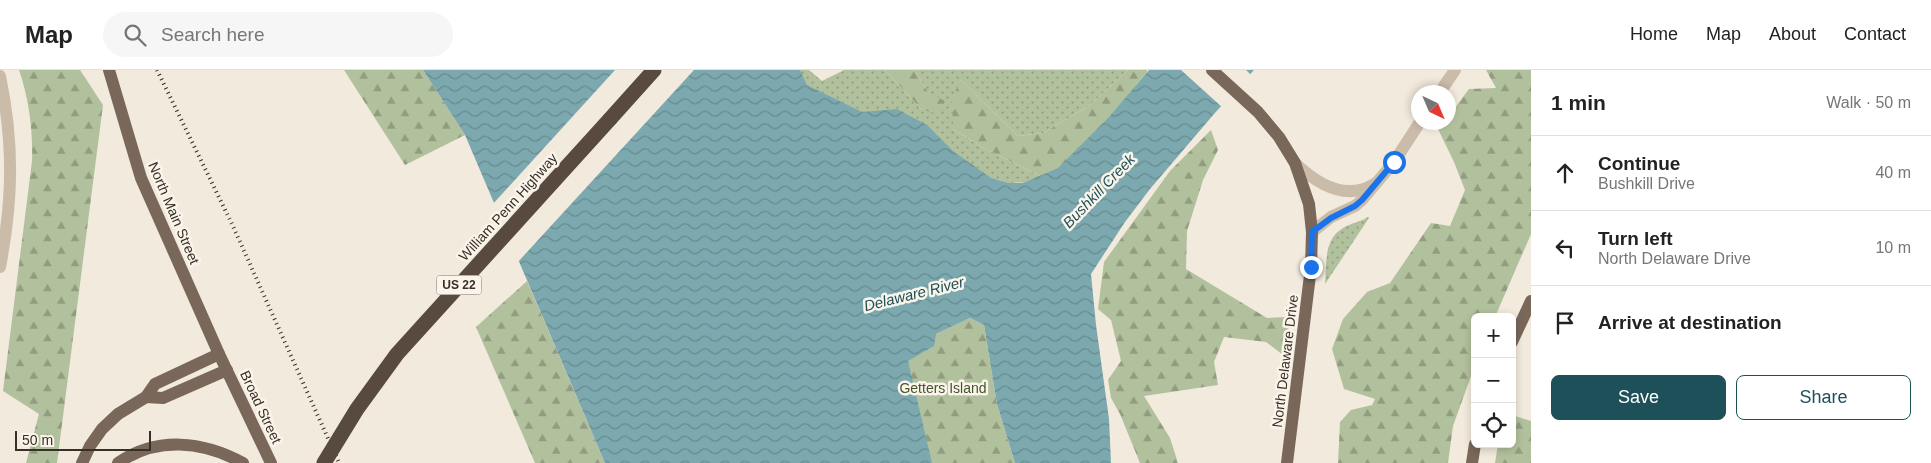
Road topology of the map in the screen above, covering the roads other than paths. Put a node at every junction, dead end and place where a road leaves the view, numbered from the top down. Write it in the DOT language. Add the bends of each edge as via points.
graph roads {
  1 [pos="109,70"];
  2 [pos="654,70"];
  3 [pos="1212,70"];
  4 [pos="1455,70"];
  5 [pos="0,76"];
  6 [pos="1445,85"];
  7 [pos="1415,130"];
  8 [pos="1294,163"];
  9 [pos="1376,183"];
  10 [pos="1312,232"];
  11 [pos="0,267"];
  12 [pos="1531,301"];
  13 [pos="1516,333"];
  14 [pos="223,362"];
  15 [pos="146,397"];
  16 [pos="1474,448"];
  17 [pos="82,463"];
  18 [pos="118,463"];
  19 [pos="243,463"];
  20 [pos="271,463"];
  21 [pos="324,463"];
  22 [pos="1287,463"];
  23 [pos="1472,463"];
  1 -- 14 [label="main road, North Main Street" via="141,178"];
  2 -- 21 [label="highway, William Penn Highway / US 22, bridge" via="397,354 360,403"];
  3 -- 8 [label="main road, North Delaware Drive" via="1270,125"];
  4 -- 6 [label="street"];
  5 -- 11 [label="street" via="8,116 11,170 9,217"];
  7 -- 9 [label="street"];
  8 -- 9 [label="street" via="1327,187 1362,190"];
  8 -- 10 [label="main road, North Delaware Drive" via="1309,204"];
  9 -- 10 [label="street" via="1355,206"];
  10 -- 22 [label="main road, North Delaware Drive" via="1305,321"];
  12 -- 13 [label="main road"];
  14 -- 15 [label="main road" via="163,398"];
  14 -- 15 [label="main road" via="155,384"];
  14 -- 20 [label="main road, Broad Street"];
  15 -- 17 [label="main road" via="109,422 96,437"];
  16 -- 23 [label="main road"];
  18 -- 19 [label="main road" via="150,448 178,444 205,447"];
}
